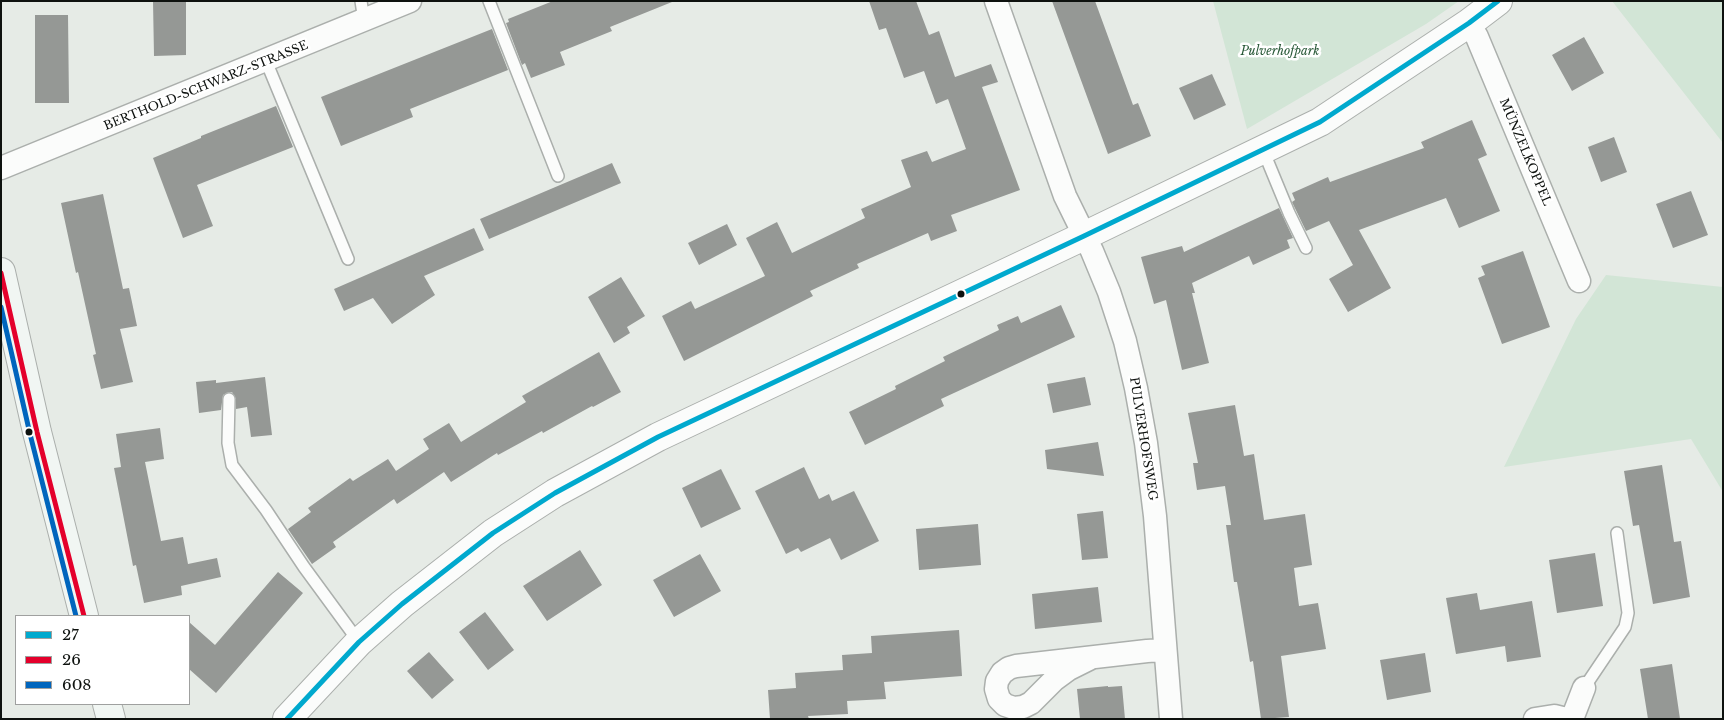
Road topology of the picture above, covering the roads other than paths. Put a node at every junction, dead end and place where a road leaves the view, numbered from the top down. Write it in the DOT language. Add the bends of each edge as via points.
graph roads {
  1 [pos="410,1"];
  2 [pos="489,1"];
  3 [pos="996,1"];
  4 [pos="1498,1"];
  5 [pos="363,11"];
  6 [pos="1469,23"];
  7 [pos="266,61"];
  8 [pos="1263,150"];
  9 [pos="1,168"];
  10 [pos="558,176"];
  11 [pos="1084,236"];
  12 [pos="1306,248"];
  13 [pos="348,259"];
  14 [pos="2,281"];
  15 [pos="1579,281"];
  16 [pos="230,399"];
  17 [pos="1617,533"];
  18 [pos="84,615"];
  19 [pos="359,642"];
  20 [pos="1164,650"];
  21 [pos="1091,658"];
  22 [pos="1584,688"];
  23 [pos="107,705"];
  24 [pos="111,719"];
  25 [pos="287,719"];
  26 [pos="1171,719"];
  27 [pos="1534,719"];
  28 [pos="1566,719"];
  29 [pos="1572,719"];
  1 -- 5 [label="street, BERTHOLD-SCHWARZ-STRASSE"];
  2 -- 10 [label="lane"];
  3 -- 11 [label="street, PULVERHOFSWEG" via="1065,196"];
  4 -- 6 [label="street"];
  5 -- 7 [label="street, BERTHOLD-SCHWARZ-STRASSE"];
  6 -- 8 [label="street" via="1320,122"];
  6 -- 15 [label="street, MÜNZELKOPPEL"];
  7 -- 9 [label="street, BERTHOLD-SCHWARZ-STRASSE"];
  7 -- 13 [label="lane"];
  8 -- 11 [label="street"];
  8 -- 12 [label="lane"];
  11 -- 19 [label="street" via="658,437 555,493 493,532"];
  11 -- 20 [label="street, PULVERHOFSWEG" via="1109,292 1136,388 1155,516"];
  14 -- 18 [label="main road"];
  16 -- 19 [label="lane" via="228,443 232,465"];
  17 -- 22 [label="lane" via="1628,613 1625,627"];
  19 -- 25 [label="street"];
  20 -- 21 [label="street"];
  20 -- 26 [label="street, PULVERHOFSWEG"];
  22 -- 29 [label="street"];
  23 -- 24 [label="main road"];
  27 -- 28 [label="street" via="1554,716"];
}
